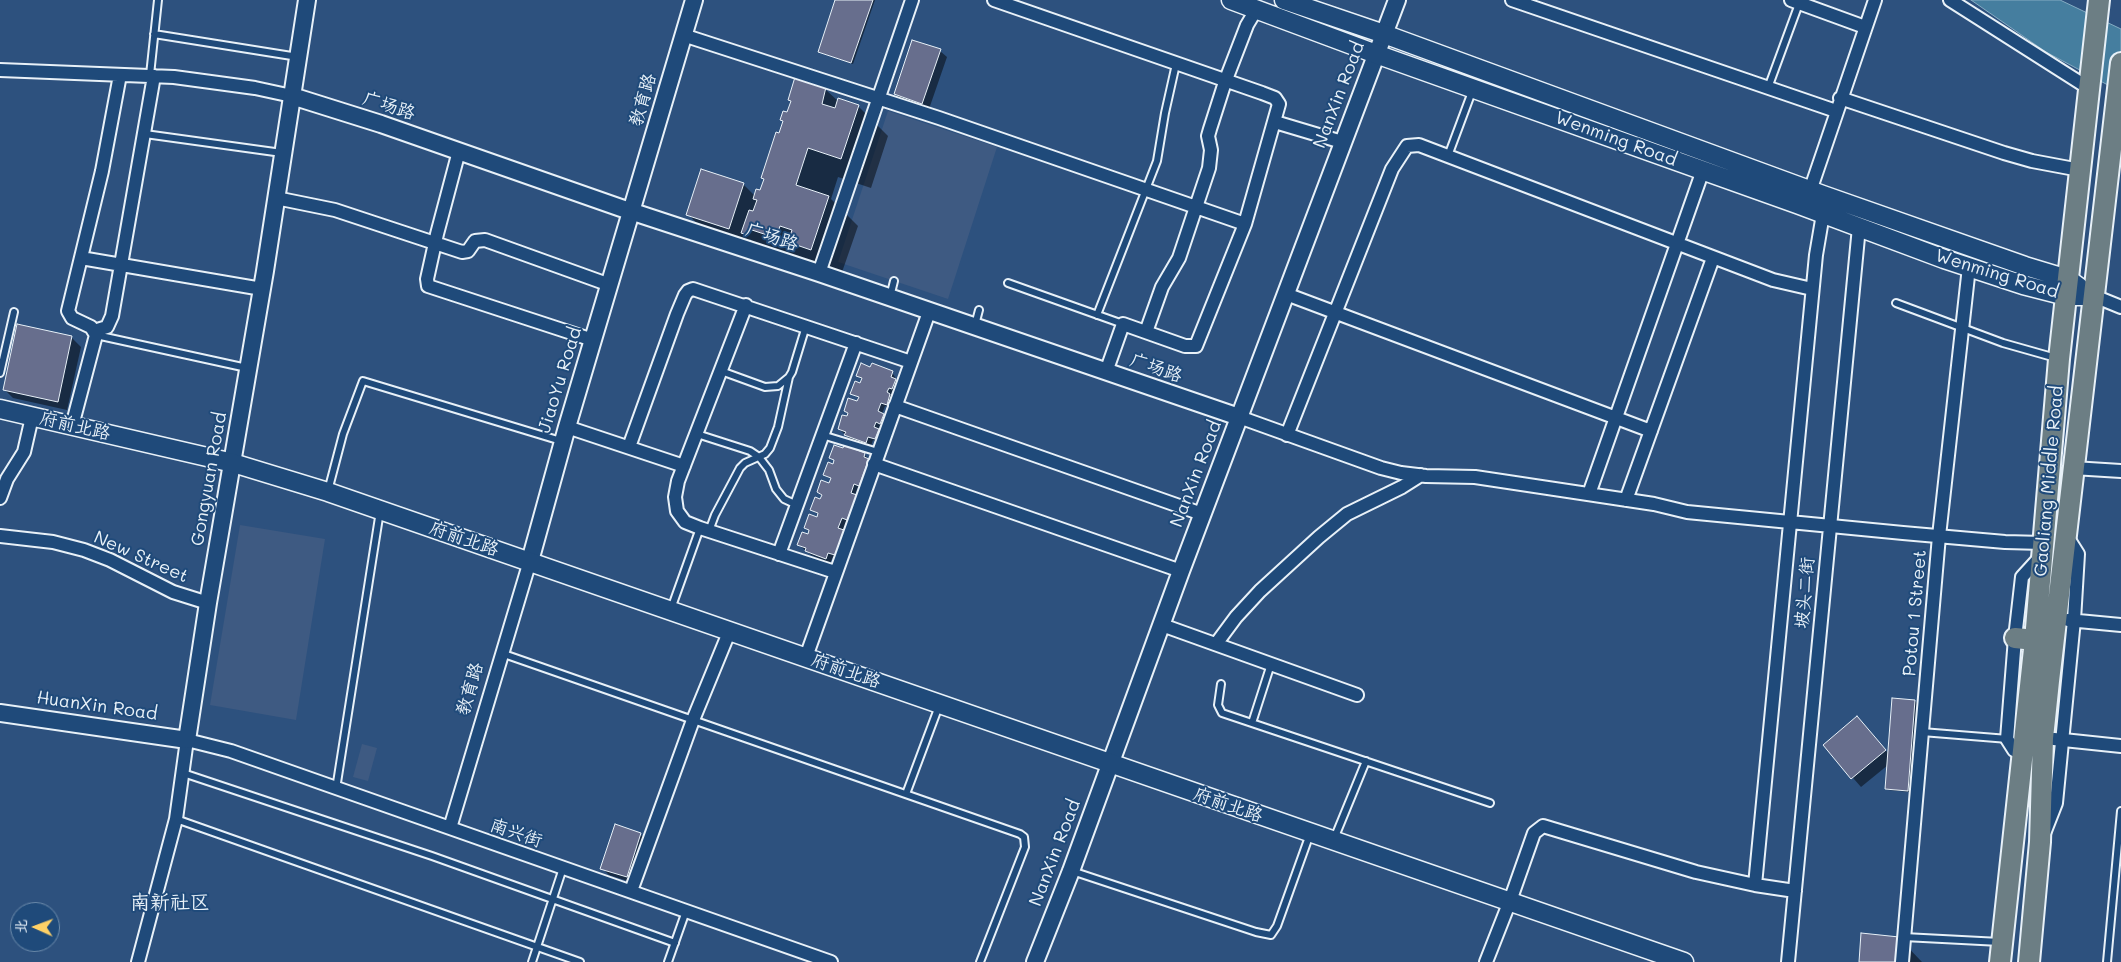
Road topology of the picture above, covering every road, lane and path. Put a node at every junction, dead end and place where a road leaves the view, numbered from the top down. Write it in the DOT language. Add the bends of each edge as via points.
graph roads {
  1 [pos="158,0"];
  2 [pos="307,0"];
  3 [pos="694,0"];
  4 [pos="912,0"];
  5 [pos="1231,0"];
  6 [pos="1284,0"];
  7 [pos="1397,0"];
  8 [pos="1512,0"];
  9 [pos="1875,0"];
  10 [pos="1950,0"];
  11 [pos="1000,1"];
  12 [pos="1797,1"];
  13 [pos="2098,2"];
  14 [pos="1256,10"];
  15 [pos="1865,27"];
  16 [pos="154,34"];
  17 [pos="1384,34"];
  18 [pos="683,35"];
  19 [pos="1376,54"];
  20 [pos="298,57"];
  21 [pos="2121,63"];
  22 [pos="1176,64"];
  23 [pos="0,70"];
  24 [pos="120,75"];
  25 [pos="152,76"];
  26 [pos="1225,82"];
  27 [pos="2090,83"];
  28 [pos="1473,89"];
  29 [pos="1768,89"];
  30 [pos="292,96"];
  31 [pos="879,98"];
  32 [pos="1840,98"];
  33 [pos="1836,111"];
  34 [pos="1275,122"];
  35 [pos="2086,122"];
  36 [pos="2114,126"];
  37 [pos="145,134"];
  38 [pos="1342,142"];
  39 [pos="459,151"];
  40 [pos="283,153"];
  41 [pos="1448,156"];
  42 [pos="1703,170"];
  43 [pos="2080,170"];
  44 [pos="1146,190"];
  45 [pos="1810,191"];
  46 [pos="276,198"];
  47 [pos="1196,207"];
  48 [pos="631,211"];
  49 [pos="1823,214"];
  50 [pos="1244,224"];
  51 [pos="1859,227"];
  52 [pos="435,243"];
  53 [pos="1678,244"];
  54 [pos="81,258"];
  55 [pos="1713,258"];
  56 [pos="122,266"];
  57 [pos="1969,267"];
  58 [pos="819,273"];
  59 [pos="894,281"];
  60 [pos="1008,283"];
  61 [pos="610,285"];
  62 [pos="2067,287"];
  63 [pos="262,289"];
  64 [pos="1812,289"];
  65 [pos="1286,294"];
  66 [pos="2094,296"];
  67 [pos="890,298"];
  68 [pos="1896,303"];
  69 [pos="746,305"];
  70 [pos="2121,307"];
  71 [pos="979,310"];
  72 [pos="14,312"];
  73 [pos="929,312"];
  74 [pos="1336,312"];
  75 [pos="1097,315"];
  76 [pos="1123,324"];
  77 [pos="806,326"];
  78 [pos="974,326"];
  79 [pos="1962,327"];
  80 [pos="1146,332"];
  81 [pos="95,333"];
  82 [pos="593,340"];
  83 [pos="856,343"];
  84 [pos="2059,359"];
  85 [pos="911,362"];
  86 [pos="248,368"];
  87 [pos="721,371"];
  88 [pos="1106,372"];
  89 [pos="0,374"];
  90 [pos="789,378"];
  91 [pos="895,406"];
  92 [pos="0,409"];
  93 [pos="32,416"];
  94 [pos="1240,417"];
  95 [pos="1616,418"];
  96 [pos="72,426"];
  97 [pos="1650,431"];
  98 [pos="565,434"];
  99 [pos="697,434"];
  100 [pos="822,435"];
  101 [pos="1287,435"];
  102 [pos="629,447"];
  103 [pos="759,457"];
  104 [pos="876,458"];
  105 [pos="233,462"];
  106 [pos="684,466"];
  107 [pos="2073,468"];
  108 [pos="2121,471"];
  109 [pos="1421,476"];
  110 [pos="328,492"];
  111 [pos="1589,494"];
  112 [pos="0,498"];
  113 [pos="1626,500"];
  114 [pos="797,505"];
  115 [pos="380,510"];
  116 [pos="1202,514"];
  117 [pos="1790,522"];
  118 [pos="1829,526"];
  119 [pos="705,530"];
  120 [pos="0,536"];
  121 [pos="1939,536"];
  122 [pos="2043,548"];
  123 [pos="779,554"];
  124 [pos="530,561"];
  125 [pos="1181,571"];
  126 [pos="835,572"];
  127 [pos="208,603"];
  128 [pos="671,610"];
  129 [pos="2065,620"];
  130 [pos="1162,625"];
  131 [pos="2121,625"];
  132 [pos="730,630"];
  133 [pos="1216,644"];
  134 [pos="502,653"];
  135 [pos="806,657"];
  136 [pos="1271,664"];
  137 [pos="1221,684"];
  138 [pos="1357,695"];
  139 [pos="940,704"];
  140 [pos="0,713"];
  141 [pos="693,720"];
  142 [pos="1252,723"];
  143 [pos="1922,732"];
  144 [pos="187,740"];
  145 [pos="2032,743"];
  146 [pos="2121,746"];
  147 [pos="1366,761"];
  148 [pos="1110,764"];
  149 [pos="183,773"];
  150 [pos="336,789"];
  151 [pos="906,794"];
  152 [pos="1490,803"];
  153 [pos="2121,810"];
  154 [pos="176,819"];
  155 [pos="450,828"];
  156 [pos="1311,832"];
  157 [pos="1334,840"];
  158 [pos="563,868"];
  159 [pos="1071,871"];
  160 [pos="1754,885"];
  161 [pos="630,891"];
  162 [pos="1795,891"];
  163 [pos="553,900"];
  164 [pos="1510,901"];
  165 [pos="686,911"];
  166 [pos="1904,937"];
  167 [pos="675,943"];
  168 [pos="537,947"];
  169 [pos="2001,952"];
  170 [pos="138,962"];
  171 [pos="532,962"];
  172 [pos="580,962"];
  173 [pos="668,962"];
  174 [pos="831,962"];
  175 [pos="980,962"];
  176 [pos="1034,962"];
  177 [pos="1486,962"];
  178 [pos="1684,962"];
  179 [pos="1788,962"];
  180 [pos="1902,962"];
  181 [pos="2029,962"];
  182 [pos="2107,962"];
  1 -- 16 [label="lane"];
  2 -- 20 [label="street, Gongyuan Road"];
  3 -- 18 [label="street, 教育路"];
  4 -- 31 [label="street"];
  5 -- 14 [label="main road, Wenming Road"];
  6 -- 17 [label="main road, Wenming Road"];
  7 -- 17 [label="street, NanXin Road"];
  8 -- 29 [label="street"];
  9 -- 15 [label="street"];
  10 -- 27 [label="street"];
  11 -- 22 [label="street"];
  12 -- 15 [label="street"];
  12 -- 29 [label="lane"];
  13 -- 27 [label="main road, Gaoliang Middle Road"];
  14 -- 19 [label="main road, Wenming Road"];
  14 -- 26 [label="street"];
  15 -- 32 [label="street"];
  16 -- 20 [label="lane"];
  16 -- 25 [label="lane"];
  17 -- 19 [label="street, NanXin Road"];
  17 -- 45 [label="main road, Wenming Road"];
  18 -- 31 [label="street"];
  18 -- 48 [label="street, 教育路"];
  19 -- 28 [label="main road, Wenming Road"];
  19 -- 38 [label="street, NanXin Road"];
  20 -- 30 [label="street, Gongyuan Road"];
  21 -- 36 [label="main road, Gaoliang Middle Road"];
  22 -- 26 [label="street"];
  22 -- 44 [label="lane" via="1160,150"];
  23 -- 24 [label="street"];
  24 -- 25 [label="street"];
  24 -- 54 [label="street"];
  25 -- 30 [label="street" via="255,88"];
  25 -- 37 [label="street"];
  26 -- 34 [label="street" via="1275,98 1279,107"];
  26 -- 47 [label="street" via="1208,136 1210,158"];
  27 -- 35 [label="main road, Gaoliang Middle Road"];
  28 -- 41 [label="lane"];
  28 -- 42 [label="main road, Wenming Road"];
  29 -- 33 [label="street"];
  30 -- 39 [label="street, 广场路"];
  30 -- 40 [label="street, Gongyuan Road"];
  31 -- 44 [label="street"];
  31 -- 58 [label="street"];
  32 -- 33 [label="street"];
  32 -- 43 [label="street" via="2004,153"];
  33 -- 45 [label="street"];
  34 -- 38 [label="street"];
  34 -- 50 [label="street"];
  35 -- 36 [label="main road"];
  35 -- 43 [label="main road, Gaoliang Middle Road"];
  36 -- 66 [label="main road, Gaoliang Middle Road"];
  37 -- 40 [label="lane"];
  37 -- 56 [label="street"];
  38 -- 65 [label="street, NanXin Road"];
  39 -- 48 [label="street, 广场路"];
  39 -- 52 [label="street"];
  40 -- 46 [label="street, Gongyuan Road"];
  41 -- 53 [label="street"];
  41 -- 74 [label="street" via="1419,145 1402,150"];
  42 -- 49 [label="main road, Wenming Road"];
  42 -- 53 [label="street"];
  43 -- 62 [label="main road, Gaoliang Middle Road"];
  44 -- 47 [label="street"];
  44 -- 75 [label="lane"];
  45 -- 62 [label="main road, Wenming Road" via="2025,266"];
  46 -- 52 [label="street" via="334,210"];
  46 -- 63 [label="street, Gongyuan Road"];
  47 -- 50 [label="street"];
  47 -- 80 [label="street" via="1180,258 1162,287"];
  48 -- 58 [label="street, 广场路"];
  48 -- 61 [label="street, JiaoYu Road"];
  49 -- 51 [label="main road, Wenming Road"];
  49 -- 64 [label="street"];
  50 -- 80 [label="street" via="1196,346 1185,346"];
  51 -- 57 [label="main road, Wenming Road"];
  51 -- 118 [label="street, 坡头二街"];
  52 -- 61 [label="street" via="465,252 476,241 485,240"];
  52 -- 82 [label="street" via="428,286"];
  53 -- 55 [label="street"];
  53 -- 95 [label="street"];
  54 -- 56 [label="street"];
  54 -- 81 [label="street" via="68,312"];
  55 -- 64 [label="street" via="1773,280"];
  55 -- 97 [label="street"];
  56 -- 63 [label="street"];
  56 -- 81 [label="street" via="110,321"];
  57 -- 62 [label="main road, Wenming Road" via="2023,285"];
  57 -- 79 [label="street, Potou 1 Street"];
  58 -- 67 [label="street, 广场路"];
  59 -- 67 [label="lane"];
  60 -- 75 [label="lane"];
  61 -- 82 [label="street, JiaoYu Road"];
  62 -- 66 [label="main road, Wenming Road"];
  62 -- 84 [label="main road, Gaoliang Middle Road"];
  63 -- 86 [label="street, Gongyuan Road"];
  64 -- 117 [label="street"];
  65 -- 74 [label="street"];
  65 -- 94 [label="street, NanXin Road"];
  66 -- 70 [label="street"];
  66 -- 107 [label="main road, Gaoliang Middle Road"];
  67 -- 73 [label="street, 广场路"];
  68 -- 79 [label="lane"];
  69 -- 77 [label="street"];
  69 -- 87 [label="street"];
  69 -- 102 [label="street" via="698,289 688,291"];
  71 -- 78 [label="lane"];
  72 -- 89 [label="lane"];
  73 -- 78 [label="street, 广场路"];
  73 -- 85 [label="street"];
  74 -- 95 [label="street"];
  74 -- 101 [label="street"];
  75 -- 76 [label="lane"];
  76 -- 80 [label="street"];
  76 -- 88 [label="street"];
  77 -- 83 [label="street"];
  77 -- 90 [label="lane"];
  78 -- 88 [label="street, 广场路"];
  79 -- 84 [label="lane"];
  79 -- 121 [label="street, Potou 1 Street"];
  81 -- 86 [label="lane"];
  81 -- 96 [label="street"];
  82 -- 98 [label="street, JiaoYu Road"];
  83 -- 85 [label="street"];
  83 -- 100 [label="street"];
  84 -- 122 [label="main road, Gaoliang Middle Road"];
  85 -- 91 [label="street"];
  86 -- 105 [label="street, Gongyuan Road"];
  87 -- 90 [label="lane" via="765,387 778,386"];
  87 -- 99 [label="street"];
  88 -- 94 [label="street, 广场路"];
  90 -- 103 [label="lane" via="778,427 770,448"];
  91 -- 104 [label="street"];
  91 -- 116 [label="street"];
  92 -- 93 [label="main road, 府前北路"];
  93 -- 96 [label="main road, 府前北路"];
  93 -- 112 [label="street" via="24,452 7,479"];
  94 -- 101 [label="street"];
  94 -- 116 [label="street, NanXin Road"];
  95 -- 97 [label="street"];
  95 -- 111 [label="street"];
  96 -- 105 [label="main road, 府前北路"];
  97 -- 113 [label="street"];
  98 -- 102 [label="street"];
  98 -- 110 [label="lane" via="364,382 343,434"];
  98 -- 124 [label="street, JiaoYu Road"];
  99 -- 103 [label="lane"];
  99 -- 106 [label="street"];
  100 -- 104 [label="lane"];
  100 -- 114 [label="street"];
  101 -- 109 [label="street" via="1380,468"];
  102 -- 106 [label="street"];
  103 -- 114 [label="lane" via="769,470 776,489 784,499"];
  103 -- 119 [label="lane" via="740,468"];
  104 -- 125 [label="street"];
  104 -- 126 [label="street"];
  105 -- 110 [label="main road, 府前北路"];
  105 -- 127 [label="street, Gongyuan Road"];
  106 -- 119 [label="street" via="678,481 675,506 685,522"];
  107 -- 108 [label="street"];
  107 -- 129 [label="main road, Gaoliang Middle Road" via="2065,534"];
  109 -- 111 [label="street" via="1475,477"];
  109 -- 133 [label="street" via="1348,514 1319,537 1260,591"];
  110 -- 115 [label="main road, 府前北路"];
  111 -- 113 [label="street"];
  113 -- 117 [label="street" via="1687,512"];
  114 -- 123 [label="street"];
  115 -- 124 [label="main road, 府前北路"];
  115 -- 150 [label="lane"];
  116 -- 125 [label="street, NanXin Road"];
  117 -- 118 [label="street"];
  117 -- 160 [label="street"];
  118 -- 121 [label="street"];
  118 -- 162 [label="street, 坡头二街"];
  119 -- 123 [label="street"];
  119 -- 128 [label="lane"];
  120 -- 127 [label="street, New Street" via="53,542 84,550 173,592"];
  121 -- 122 [label="street"];
  121 -- 143 [label="street, Potou 1 Street"];
  122 -- 145 [label="main road, Gaoliang Middle Road" via="2025,639"];
  123 -- 126 [label="street"];
  124 -- 128 [label="main road, 府前北路"];
  124 -- 134 [label="street, 教育路"];
  125 -- 130 [label="street, NanXin Road"];
  126 -- 135 [label="street"];
  127 -- 144 [label="street, Gongyuan Road"];
  128 -- 132 [label="main road, 府前北路"];
  129 -- 131 [label="street"];
  129 -- 145 [label="main road, Gaoliang Middle Road" via="2058,682"];
  130 -- 133 [label="street"];
  130 -- 148 [label="street, NanXin Road"];
  132 -- 135 [label="main road, 府前北路"];
  132 -- 141 [label="street"];
  133 -- 136 [label="street"];
  134 -- 141 [label="lane"];
  134 -- 155 [label="street, 教育路"];
  135 -- 139 [label="main road, 府前北路"];
  136 -- 138 [label="street"];
  136 -- 142 [label="lane"];
  137 -- 142 [label="lane" via="1218,697 1222,713"];
  139 -- 148 [label="main road, 府前北路"];
  139 -- 151 [label="lane"];
  140 -- 144 [label="street, HuanXin Road"];
  141 -- 151 [label="lane"];
  141 -- 161 [label="street"];
  142 -- 147 [label="lane"];
  143 -- 145 [label="lane"];
  143 -- 166 [label="street, Potou 1 Street"];
  144 -- 149 [label="street, Gongyuan Road"];
  144 -- 150 [label="street, 南兴街" via="231,751"];
  145 -- 146 [label="street"];
  145 -- 169 [label="main road, Gaoliang Middle Road"];
  145 -- 181 [label="main road, Gaoliang Middle Road" via="2040,842"];
  147 -- 152 [label="lane"];
  147 -- 157 [label="lane"];
  148 -- 156 [label="main road, 府前北路"];
  148 -- 159 [label="street, NanXin Road"];
  149 -- 154 [label="street, Gongyuan Road"];
  149 -- 163 [label="lane"];
  150 -- 155 [label="street, 南兴街"];
  151 -- 175 [label="lane" via="1015,831 1024,837 1025,847"];
  153 -- 182 [label="lane"];
  154 -- 168 [label="lane"];
  154 -- 170 [label="street, Gongyuan Road"];
  155 -- 158 [label="street, 南兴街"];
  156 -- 157 [label="main road, 府前北路"];
  156 -- 159 [label="lane" via="1277,926 1270,934"];
  157 -- 164 [label="main road, 府前北路"];
  158 -- 161 [label="street, 南兴街"];
  158 -- 163 [label="lane"];
  159 -- 176 [label="street, NanXin Road"];
  160 -- 162 [label="street"];
  160 -- 164 [label="street" via="1669,865 1543,826 1534,833"];
  161 -- 165 [label="street, 南兴街"];
  162 -- 179 [label="street, 坡头二街"];
  163 -- 167 [label="lane"];
  163 -- 168 [label="lane"];
  164 -- 177 [label="street"];
  164 -- 178 [label="main road, 府前北路"];
  165 -- 167 [label="lane"];
  165 -- 174 [label="street, 南兴街"];
  166 -- 169 [label="lane"];
  166 -- 180 [label="street, Potou 1 Street"];
  167 -- 173 [label="lane"];
  168 -- 171 [label="lane"];
  168 -- 172 [label="lane"];
}
